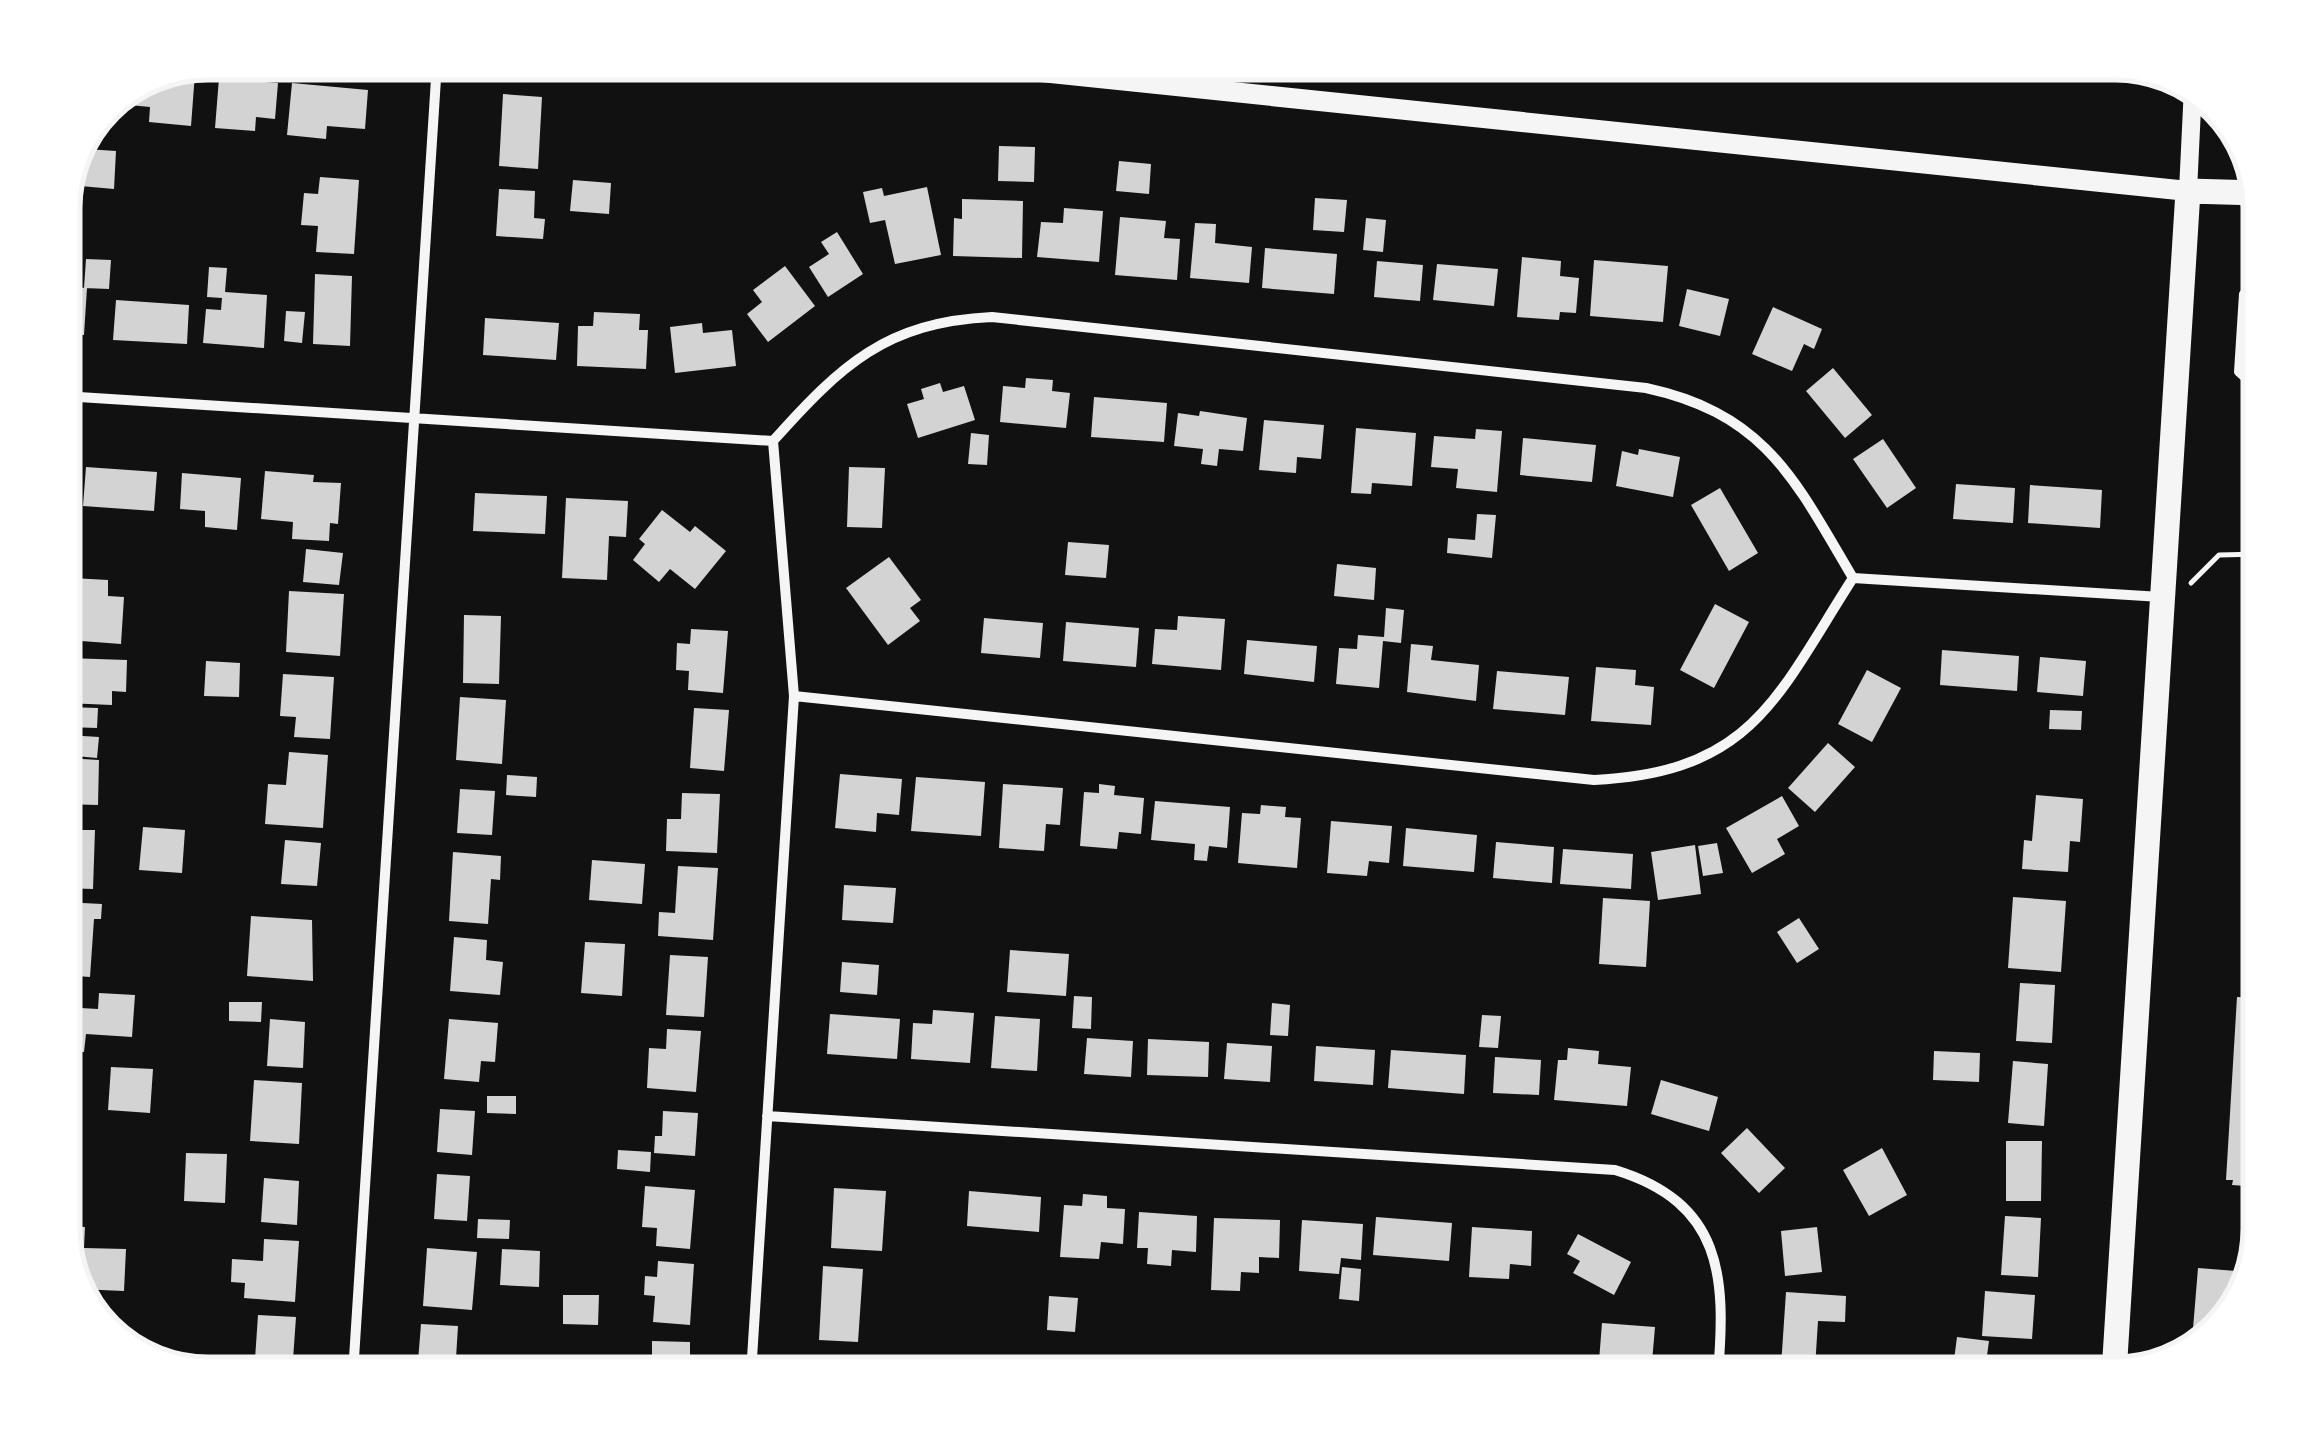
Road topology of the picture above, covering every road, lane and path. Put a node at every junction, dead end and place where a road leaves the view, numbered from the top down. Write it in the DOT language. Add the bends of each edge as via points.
graph roads {
  1 [pos="435,80"];
  2 [pos="1118,80"];
  3 [pos="1193,80"];
  4 [pos="1192,88"];
  5 [pos="2193,106"];
  6 [pos="2188,191"];
  7 [pos="2242,193"];
  8 [pos="2243,294"];
  9 [pos="2243,377"];
  10 [pos="80,397"];
  11 [pos="415,416"];
  12 [pos="773,441"];
  13 [pos="2243,554"];
  14 [pos="1853,578"];
  15 [pos="2191,583"];
  16 [pos="2162,597"];
  17 [pos="794,696"];
  18 [pos="767,1116"];
  19 [pos="354,1357"];
  20 [pos="751,1357"];
  21 [pos="1719,1357"];
  22 [pos="2115,1357"];
  1 -- 11 [label="street"];
  2 -- 4 [label="main road"];
  3 -- 4 [label="lane"];
  4 -- 6 [label="main road"];
  5 -- 6 [label="street"];
  6 -- 7 [label="main road"];
  6 -- 16 [label="main road"];
  8 -- 9 [label="lane"];
  10 -- 11 [label="street"];
  11 -- 12 [label="street"];
  11 -- 19 [label="street"];
  12 -- 14 [label="street" via="866,352 942,320 992,317 1646,388 1693,398 1753,434 1810,504"];
  12 -- 17 [label="street"];
  13 -- 15 [label="path" via="2219,555"];
  14 -- 16 [label="street"];
  14 -- 17 [label="street" via="1767,714 1722,746 1647,777 1594,780"];
  16 -- 22 [label="main road"];
  17 -- 18 [label="street"];
  18 -- 20 [label="street"];
  18 -- 21 [label="street" via="1615,1170 1676,1200 1702,1232 1717,1262 1724,1304"];
}
